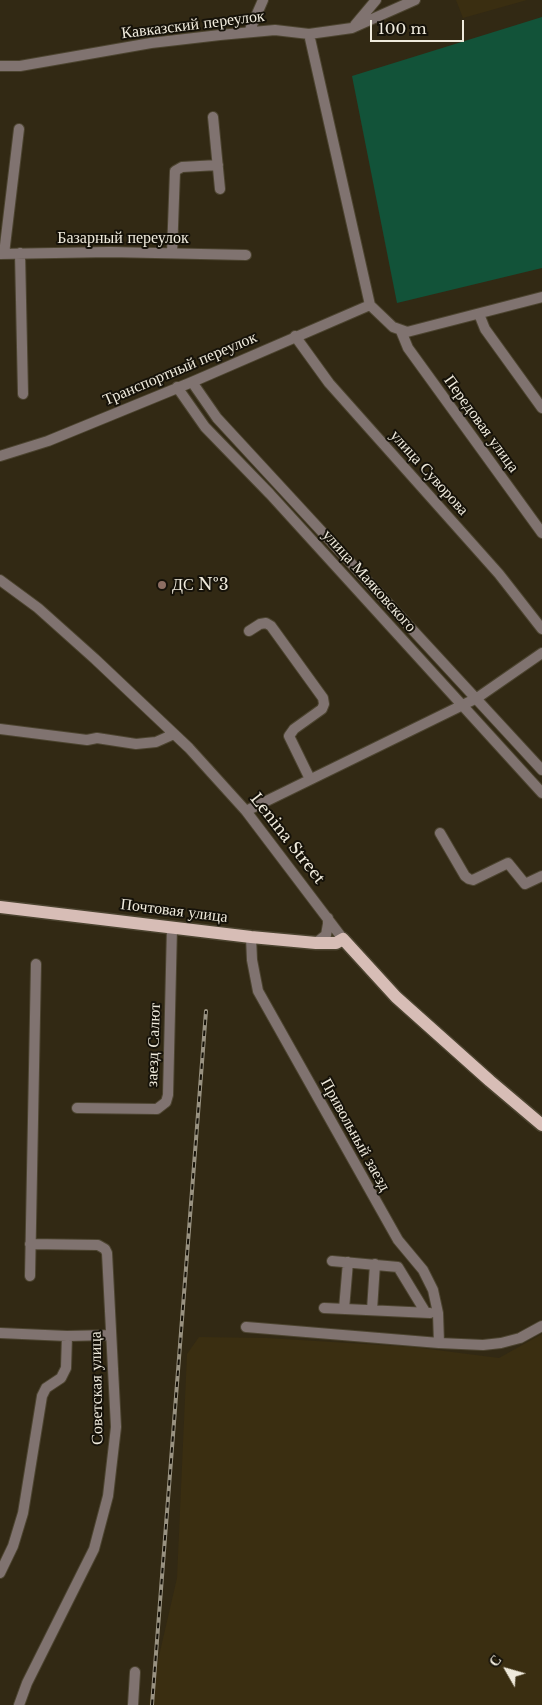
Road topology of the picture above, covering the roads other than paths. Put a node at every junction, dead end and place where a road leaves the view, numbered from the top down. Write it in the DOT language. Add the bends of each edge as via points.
graph roads {
  1 [pos="263,0"];
  2 [pos="376,0"];
  3 [pos="415,0"];
  4 [pos="352,28"];
  5 [pos="249,32"];
  6 [pos="309,34"];
  7 [pos="0,66"];
  8 [pos="213,117"];
  9 [pos="19,129"];
  10 [pos="218,166"];
  11 [pos="220,190"];
  12 [pos="20,253"];
  13 [pos="172,253"];
  14 [pos="2,254"];
  15 [pos="246,255"];
  16 [pos="542,297"];
  17 [pos="370,305"];
  18 [pos="479,314"];
  19 [pos="401,331"];
  20 [pos="295,336"];
  21 [pos="192,382"];
  22 [pos="177,387"];
  23 [pos="23,394"];
  24 [pos="542,408"];
  25 [pos="0,456"];
  26 [pos="542,533"];
  27 [pos="0,580"];
  28 [pos="542,629"];
  29 [pos="249,631"];
  30 [pos="542,653"];
  31 [pos="477,698"];
  32 [pos="462,705"];
  33 [pos="0,729"];
  34 [pos="174,734"];
  35 [pos="542,770"];
  36 [pos="310,779"];
  37 [pos="542,793"];
  38 [pos="246,811"];
  39 [pos="440,832"];
  40 [pos="542,876"];
  41 [pos="0,907"];
  42 [pos="328,918"];
  43 [pos="172,926"];
  44 [pos="252,937"];
  45 [pos="344,938"];
  46 [pos="316,943"];
  47 [pos="36,964"];
  48 [pos="77,1108"];
  49 [pos="542,1125"];
  50 [pos="30,1244"];
  51 [pos="332,1261"];
  52 [pos="348,1262"];
  53 [pos="375,1264"];
  54 [pos="30,1276"];
  55 [pos="324,1308"];
  56 [pos="344,1309"];
  57 [pos="372,1310"];
  58 [pos="426,1313"];
  59 [pos="438,1313"];
  60 [pos="542,1326"];
  61 [pos="246,1327"];
  62 [pos="0,1333"];
  63 [pos="111,1335"];
  64 [pos="67,1336"];
  65 [pos="439,1343"];
  66 [pos="0,1573"];
  67 [pos="135,1672"];
  68 [pos="19,1705"];
  69 [pos="133,1705"];
  1 -- 5 [label="street"];
  2 -- 4 [label="street"];
  3 -- 4 [label="street, Кавказский переулок"];
  4 -- 6 [label="street, Кавказский переулок"];
  5 -- 6 [label="street, Кавказский переулок" via="274,30"];
  5 -- 7 [label="street, Кавказский переулок" via="151,43 20,66"];
  6 -- 17 [label="street"];
  8 -- 10 [label="street"];
  9 -- 14 [label="street"];
  10 -- 11 [label="street"];
  10 -- 13 [label="street" via="182,167 176,171"];
  12 -- 13 [label="street, Базарный переулок"];
  12 -- 14 [label="street, Базарный переулок"];
  12 -- 23 [label="street"];
  13 -- 15 [label="street, Базарный переулок"];
  16 -- 18 [label="street"];
  17 -- 19 [label="street"];
  17 -- 20 [label="street, Транспортный переулок"];
  18 -- 19 [label="street" via="422,329"];
  18 -- 24 [label="street" via="500,352"];
  19 -- 26 [label="street, Передовая улица" via="408,348"];
  20 -- 21 [label="street, Транспортный переулок"];
  20 -- 28 [label="street, улица Суворова" via="329,383 499,574"];
  21 -- 22 [label="street, Транспортный переулок"];
  21 -- 31 [label="street, улица Маяковского" via="217,418"];
  22 -- 25 [label="street, Транспортный переулок" via="48,441"];
  22 -- 32 [label="street, улица Маяковского" via="205,427"];
  27 -- 34 [label="street, Lenina Street" via="38,608"];
  29 -- 36 [label="street" via="260,624 271,626 323,698 322,709 294,729 290,736"];
  30 -- 31 [label="street"];
  31 -- 32 [label="street"];
  31 -- 35 [label="street, улица Маяковского"];
  32 -- 36 [label="street"];
  32 -- 37 [label="street, улица Маяковского"];
  33 -- 34 [label="street" via="136,744 156,742"];
  34 -- 38 [label="street, Lenina Street"];
  36 -- 38 [label="street"];
  38 -- 42 [label="street, Lenina Street"];
  39 -- 40 [label="street" via="464,876 469,879 508,863 525,884"];
  41 -- 43 [label="main road, Почтовая улица"];
  42 -- 45 [label="street, Lenina Street"];
  42 -- 46 [label="street" via="326,934"];
  43 -- 44 [label="main road, Почтовая улица"];
  43 -- 48 [label="street, заезд Салют" via="166,1102 157,1109"];
  44 -- 46 [label="main road, Почтовая улица"];
  44 -- 59 [label="street, Привольный заезд" via="252,960 258,991 398,1240 423,1270 433,1290"];
  45 -- 46 [label="main road, Почтовая улица" via="336,943"];
  45 -- 49 [label="main road, Lenina Street" via="396,997"];
  47 -- 50 [label="street"];
  50 -- 54 [label="street"];
  50 -- 63 [label="street, Советская улица" via="98,1245 106,1249"];
  51 -- 52 [label="street"];
  52 -- 53 [label="street"];
  52 -- 56 [label="street"];
  53 -- 57 [label="street"];
  53 -- 58 [label="street" via="398,1267"];
  55 -- 56 [label="street"];
  56 -- 57 [label="street"];
  57 -- 58 [label="street"];
  58 -- 59 [label="street"];
  59 -- 65 [label="street, Привольный заезд"];
  60 -- 65 [label="street" via="520,1338 501,1343"];
  61 -- 65 [label="street"];
  62 -- 64 [label="street"];
  63 -- 64 [label="street"];
  63 -- 68 [label="street, Советская улица" via="116,1427 108,1496 94,1549"];
  64 -- 66 [label="street" via="66,1368 61,1378 46,1388 42,1396 23,1513"];
  67 -- 69 [label="street"];
}
